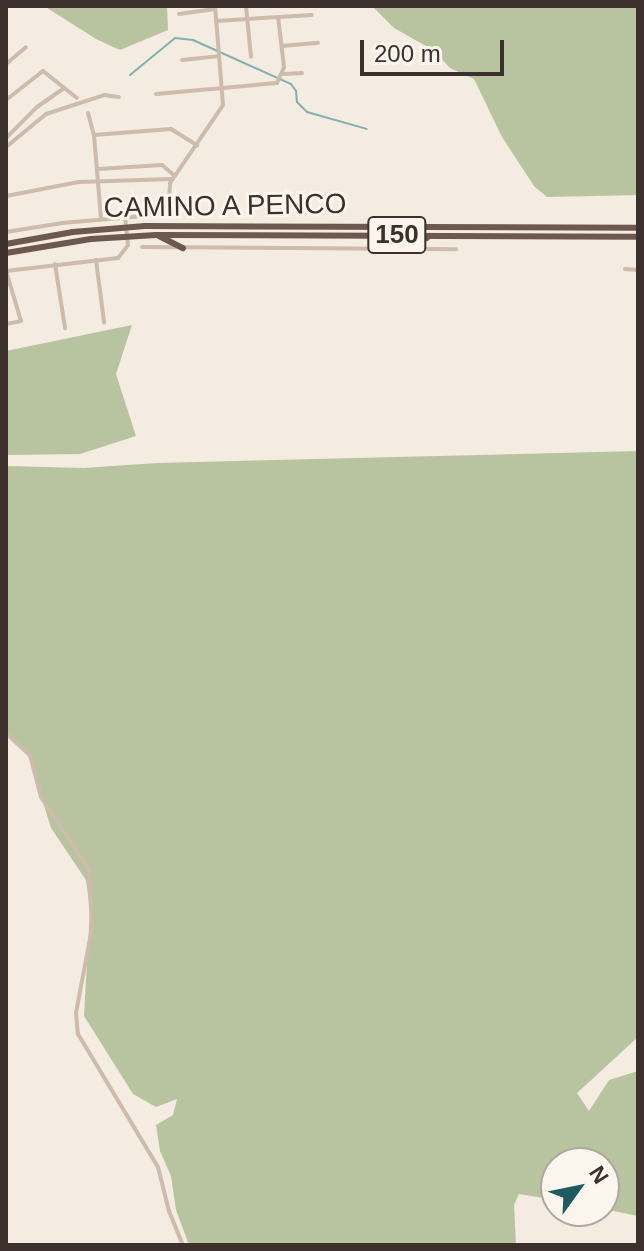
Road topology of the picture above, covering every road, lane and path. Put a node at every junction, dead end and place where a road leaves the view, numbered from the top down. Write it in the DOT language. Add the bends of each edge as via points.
graph roads {
  1 [pos="246,6"];
  2 [pos="215,8"];
  3 [pos="179,14"];
  4 [pos="312,15"];
  5 [pos="278,17"];
  6 [pos="248,18"];
  7 [pos="216,21"];
  8 [pos="318,43"];
  9 [pos="282,46"];
  10 [pos="26,47"];
  11 [pos="219,52"];
  12 [pos="251,57"];
  13 [pos="182,60"];
  14 [pos="6,64"];
  15 [pos="302,73"];
  16 [pos="282,77"];
  17 [pos="64,88"];
  18 [pos="223,88"];
  19 [pos="156,94"];
  20 [pos="119,97"];
  21 [pos="77,98"];
  22 [pos="6,100"];
  23 [pos="88,113"];
  24 [pos="94,135"];
  25 [pos="6,138"];
  26 [pos="197,145"];
  27 [pos="6,147"];
  28 [pos="97,169"];
  29 [pos="174,178"];
  30 [pos="98,181"];
  31 [pos="6,196"];
  32 [pos="125,217"];
  33 [pos="101,219"];
  34 [pos="126,227"];
  35 [pos="638,228"];
  36 [pos="6,232"];
  37 [pos="156,235"];
  38 [pos="127,236"];
  39 [pos="438,236"];
  40 [pos="638,237"];
  41 [pos="6,244"];
  42 [pos="142,247"];
  43 [pos="183,248"];
  44 [pos="384,248"];
  45 [pos="456,249"];
  46 [pos="6,253"];
  47 [pos="96,260"];
  48 [pos="55,264"];
  49 [pos="625,269"];
  50 [pos="638,270"];
  51 [pos="6,271"];
  52 [pos="104,322"];
  53 [pos="6,324"];
  54 [pos="65,328"];
  55 [pos="6,733"];
  56 [pos="183,1245"];
  1 -- 6 [label="street"];
  2 -- 3 [label="street"];
  2 -- 7 [label="street"];
  4 -- 5 [label="street"];
  5 -- 6 [label="street"];
  5 -- 9 [label="street"];
  6 -- 7 [label="street"];
  6 -- 12 [label="street"];
  7 -- 11 [label="street"];
  8 -- 9 [label="street"];
  9 -- 16 [label="street"];
  10 -- 14 [label="street"];
  11 -- 13 [label="street"];
  11 -- 18 [label="street"];
  15 -- 16 [label="street"];
  16 -- 18 [label="street"];
  17 -- 21 [label="street"];
  17 -- 22 [label="street" via="43,71"];
  17 -- 25 [label="street"];
  18 -- 19 [label="street"];
  18 -- 26 [label="street" via="222,108"];
  20 -- 27 [label="street" via="104,95 46,114"];
  23 -- 24 [label="street"];
  24 -- 26 [label="street" via="173,129"];
  24 -- 28 [label="street"];
  26 -- 29 [label="street"];
  28 -- 29 [label="street" via="162,165"];
  28 -- 30 [label="street"];
  29 -- 30 [label="street"];
  29 -- 32 [label="street" via="168,214"];
  30 -- 31 [label="street"];
  30 -- 33 [label="street"];
  32 -- 33 [label="street"];
  32 -- 34 [label="street"];
  33 -- 36 [label="street"];
  34 -- 35 [label="highway, CAMINO A PENCO / 150"];
  34 -- 38 [label="street"];
  34 -- 41 [label="highway, CAMINO A PENCO / 150"];
  37 -- 38 [label="highway, CAMINO A PENCO / 150"];
  37 -- 39 [label="highway, CAMINO A PENCO / 150"];
  37 -- 43 [label="highway"];
  38 -- 46 [label="highway, CAMINO A PENCO / 150"];
  38 -- 47 [label="street" via="127,247 118,258"];
  39 -- 40 [label="highway, CAMINO A PENCO / 150"];
  39 -- 44 [label="highway"];
  42 -- 43 [label="street"];
  43 -- 44 [label="street"];
  44 -- 45 [label="street"];
  47 -- 48 [label="street"];
  47 -- 52 [label="street"];
  48 -- 51 [label="street"];
  48 -- 54 [label="street"];
  49 -- 50 [label="street"];
  51 -- 53 [label="street" via="21,321"];
  55 -- 56 [label="street" via="30,755 41,797 88,864 92,928 76,1013 78,1034 158,1167"];
}
